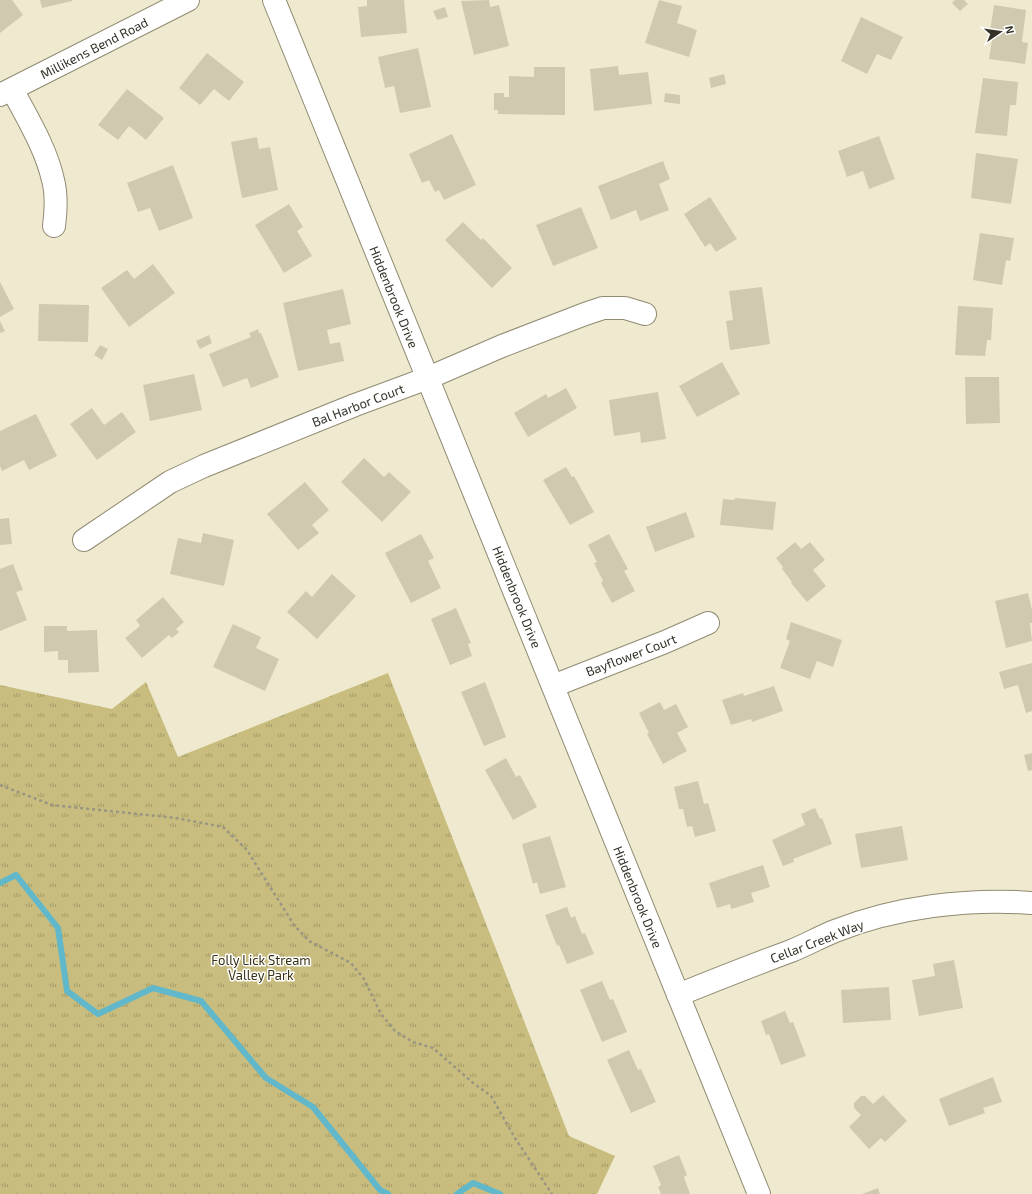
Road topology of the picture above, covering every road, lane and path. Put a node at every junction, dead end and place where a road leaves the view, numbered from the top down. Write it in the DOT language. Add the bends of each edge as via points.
graph roads {
  1 [pos="188,0"];
  2 [pos="274,0"];
  3 [pos="6,92"];
  4 [pos="54,226"];
  5 [pos="645,314"];
  6 [pos="428,378"];
  7 [pos="84,540"];
  8 [pos="708,623"];
  9 [pos="553,686"];
  10 [pos="0,785"];
  11 [pos="1032,903"];
  12 [pos="678,995"];
  13 [pos="552,1194"];
  14 [pos="758,1194"];
  1 -- 3 [label="street, Millikens Bend Road"];
  2 -- 6 [label="street, Hiddenbrook Drive"];
  3 -- 4 [label="street" via="46,158 53,180 56,204"];
  5 -- 6 [label="street, Bal Harbor Court" via="625,308 603,308 502,346"];
  6 -- 7 [label="street, Bal Harbor Court" via="204,466 170,482"];
  6 -- 9 [label="street, Hiddenbrook Drive"];
  8 -- 9 [label="street, Bayflower Court"];
  9 -- 12 [label="street, Hiddenbrook Drive"];
  10 -- 13 [label="path" via="52,805 176,818 223,827 247,850 294,925 309,941 351,963 364,979 381,1014 396,1031 413,1042 433,1048 491,1096"];
  11 -- 12 [label="street, Cellar Creek Way" via="969,902 920,908 880,918 836,931"];
  12 -- 14 [label="street, Hiddenbrook Drive"];
}
